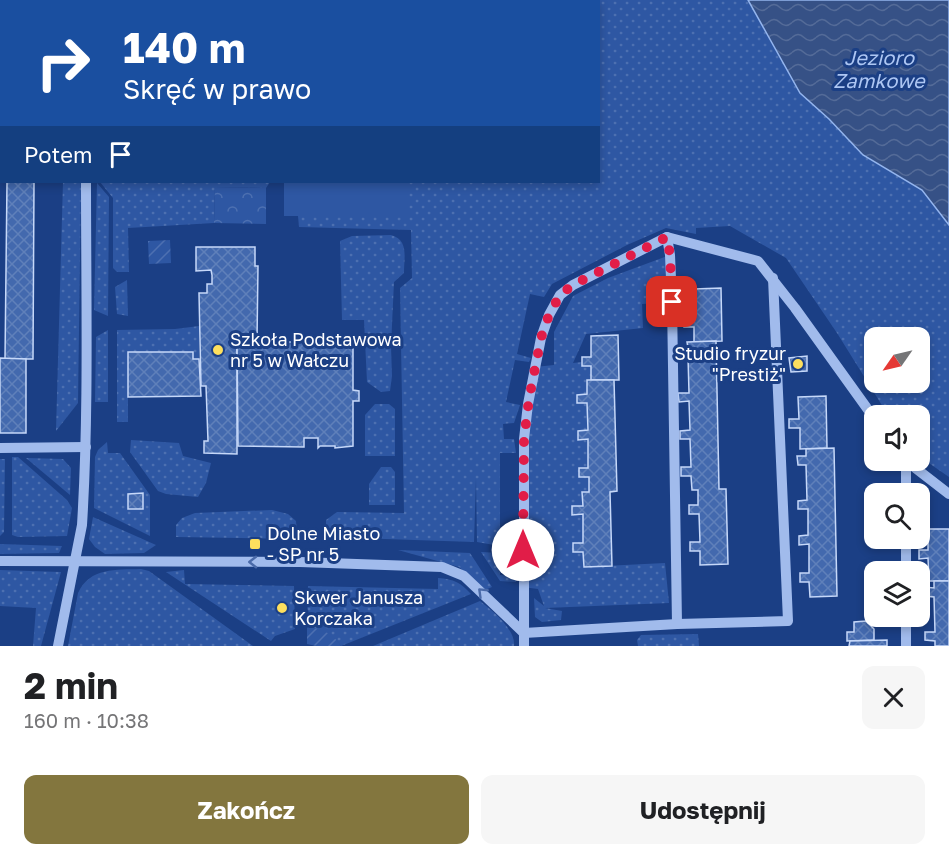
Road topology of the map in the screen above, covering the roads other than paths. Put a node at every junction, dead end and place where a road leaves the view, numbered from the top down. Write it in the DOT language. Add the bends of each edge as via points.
graph roads {
  1 [pos="86,183"];
  2 [pos="667,237"];
  3 [pos="773,278"];
  4 [pos="865,405"];
  5 [pos="0,447"];
  6 [pos="86,447"];
  7 [pos="919,471"];
  8 [pos="949,494"];
  9 [pos="0,561"];
  10 [pos="75,561"];
  11 [pos="677,624"];
  12 [pos="906,627"];
  13 [pos="524,633"];
  14 [pos="58,646"];
  15 [pos="524,646"];
  16 [pos="906,646"];
  1 -- 6 [label="street"];
  2 -- 3 [label="street" via="758,261"];
  2 -- 11 [label="street" via="672,314"];
  2 -- 13 [label="street" via="573,285 560,295 549,315 541,338 524,439"];
  3 -- 4 [label="street"];
  3 -- 11 [label="street" via="788,621"];
  5 -- 6 [label="street"];
  6 -- 10 [label="street" via="82,525"];
  7 -- 8 [label="street"];
  9 -- 10 [label="street"];
  13 -- 10 [label="street, one-way" via="464,576 442,567"];
  10 -- 14 [label="street"];
  11 -- 13 [label="street"];
  12 -- 16 [label="street"];
  13 -- 15 [label="street"];
}
